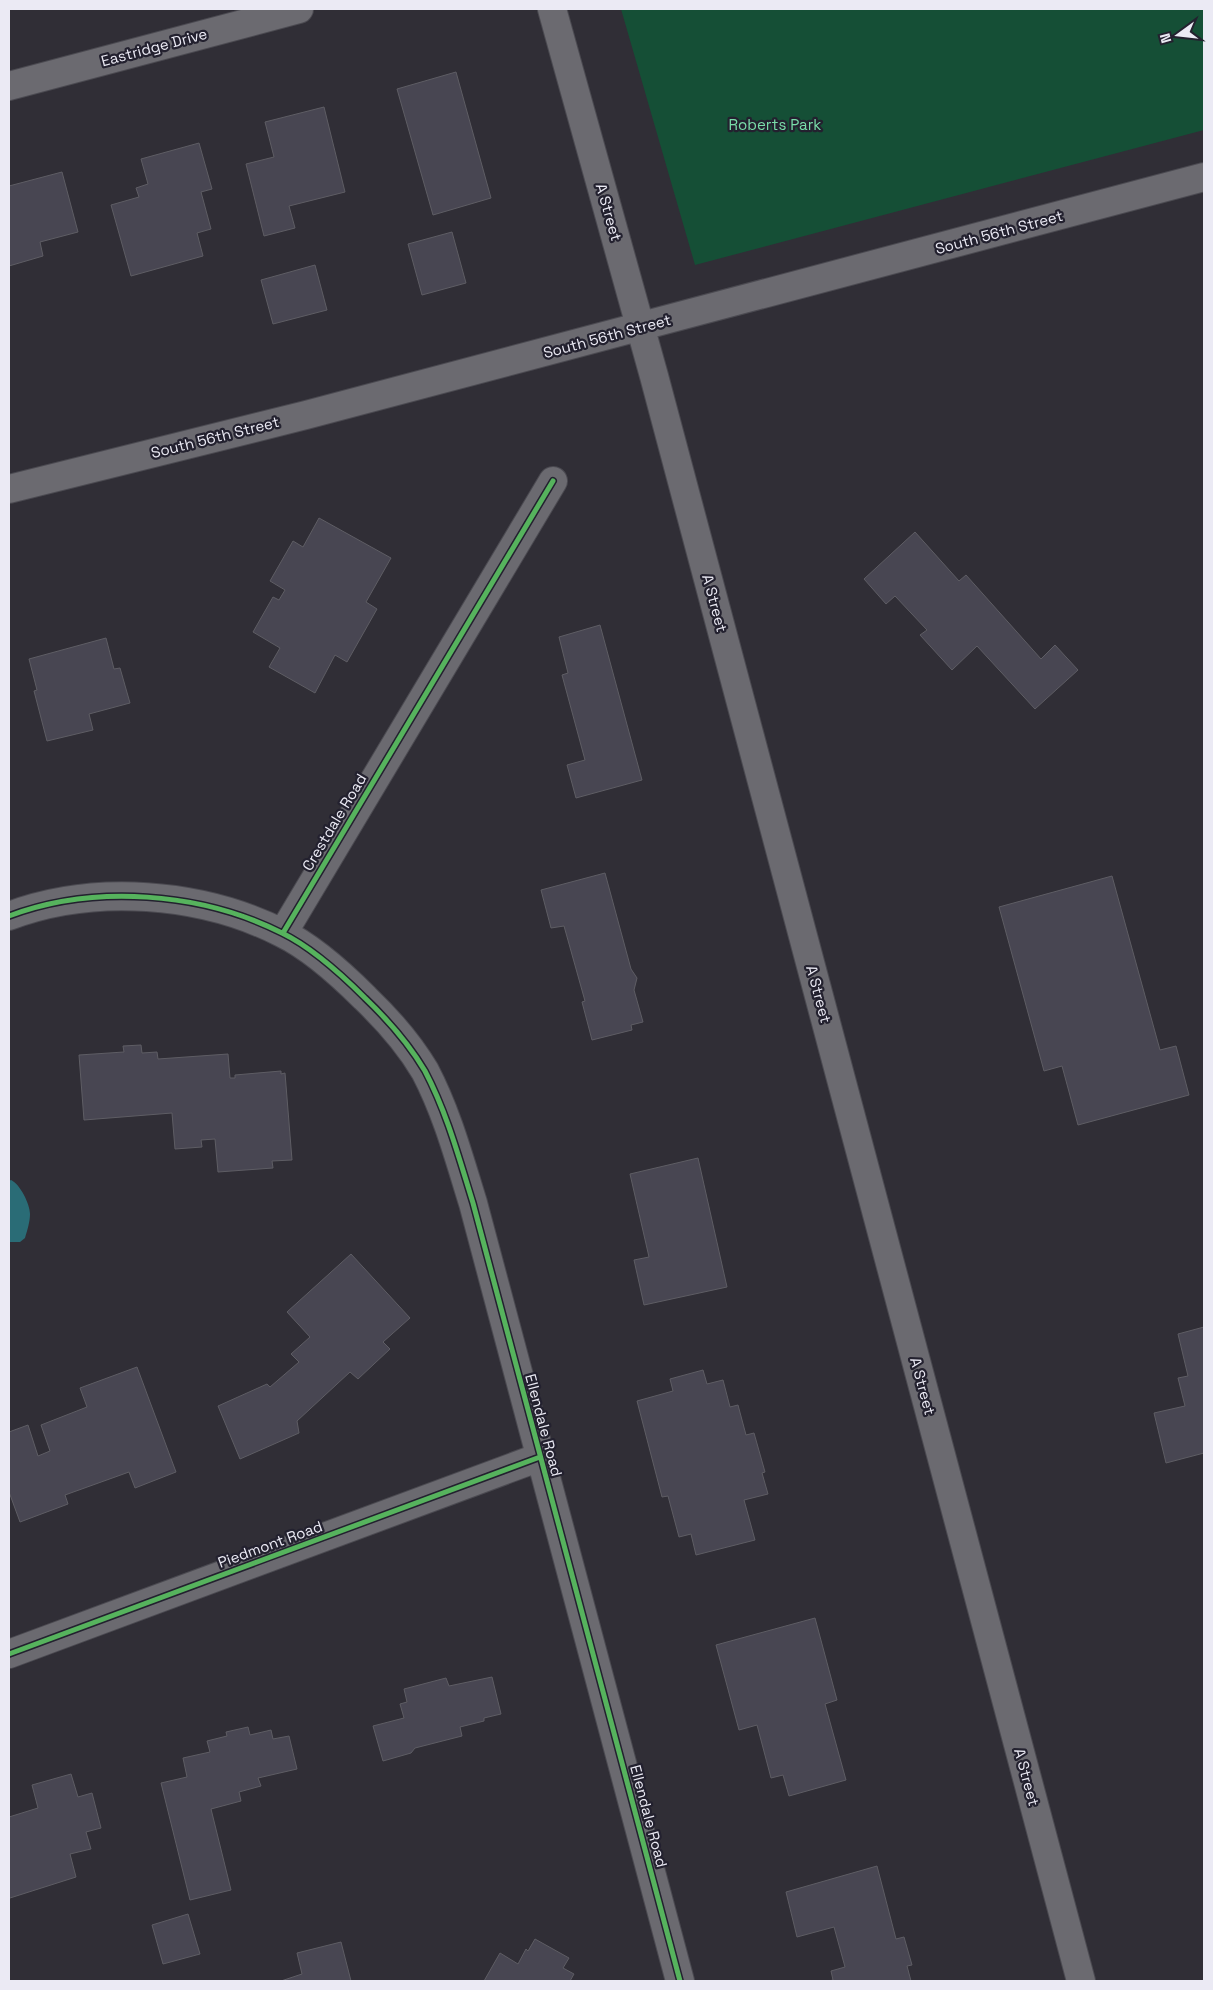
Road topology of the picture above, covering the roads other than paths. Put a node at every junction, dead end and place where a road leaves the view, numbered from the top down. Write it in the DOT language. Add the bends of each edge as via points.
graph roads {
  1 [pos="299,9"];
  2 [pos="552,9"];
  3 [pos="9,86"];
  4 [pos="1204,177"];
  5 [pos="641,327"];
  6 [pos="553,481"];
  7 [pos="9,489"];
  8 [pos="9,916"];
  9 [pos="283,933"];
  10 [pos="540,1457"];
  11 [pos="9,1654"];
  12 [pos="680,1981"];
  13 [pos="1082,1981"];
  1 -- 3 [label="main road, Eastridge Drive"];
  2 -- 5 [label="main road, A Street"];
  4 -- 5 [label="main road, South 56th Street"];
  5 -- 7 [label="main road, South 56th Street"];
  5 -- 13 [label="main road, A Street"];
  6 -- 9 [label="main road, Crestdale Road"];
  8 -- 9 [label="main road" via="73,900 155,898 213,908 252,919"];
  9 -- 10 [label="main road, Ellendale Road" via="351,984 392,1024 424,1070 448,1122 459,1158"];
  10 -- 11 [label="main road, Piedmont Road"];
  10 -- 12 [label="main road, Ellendale Road"];
}
